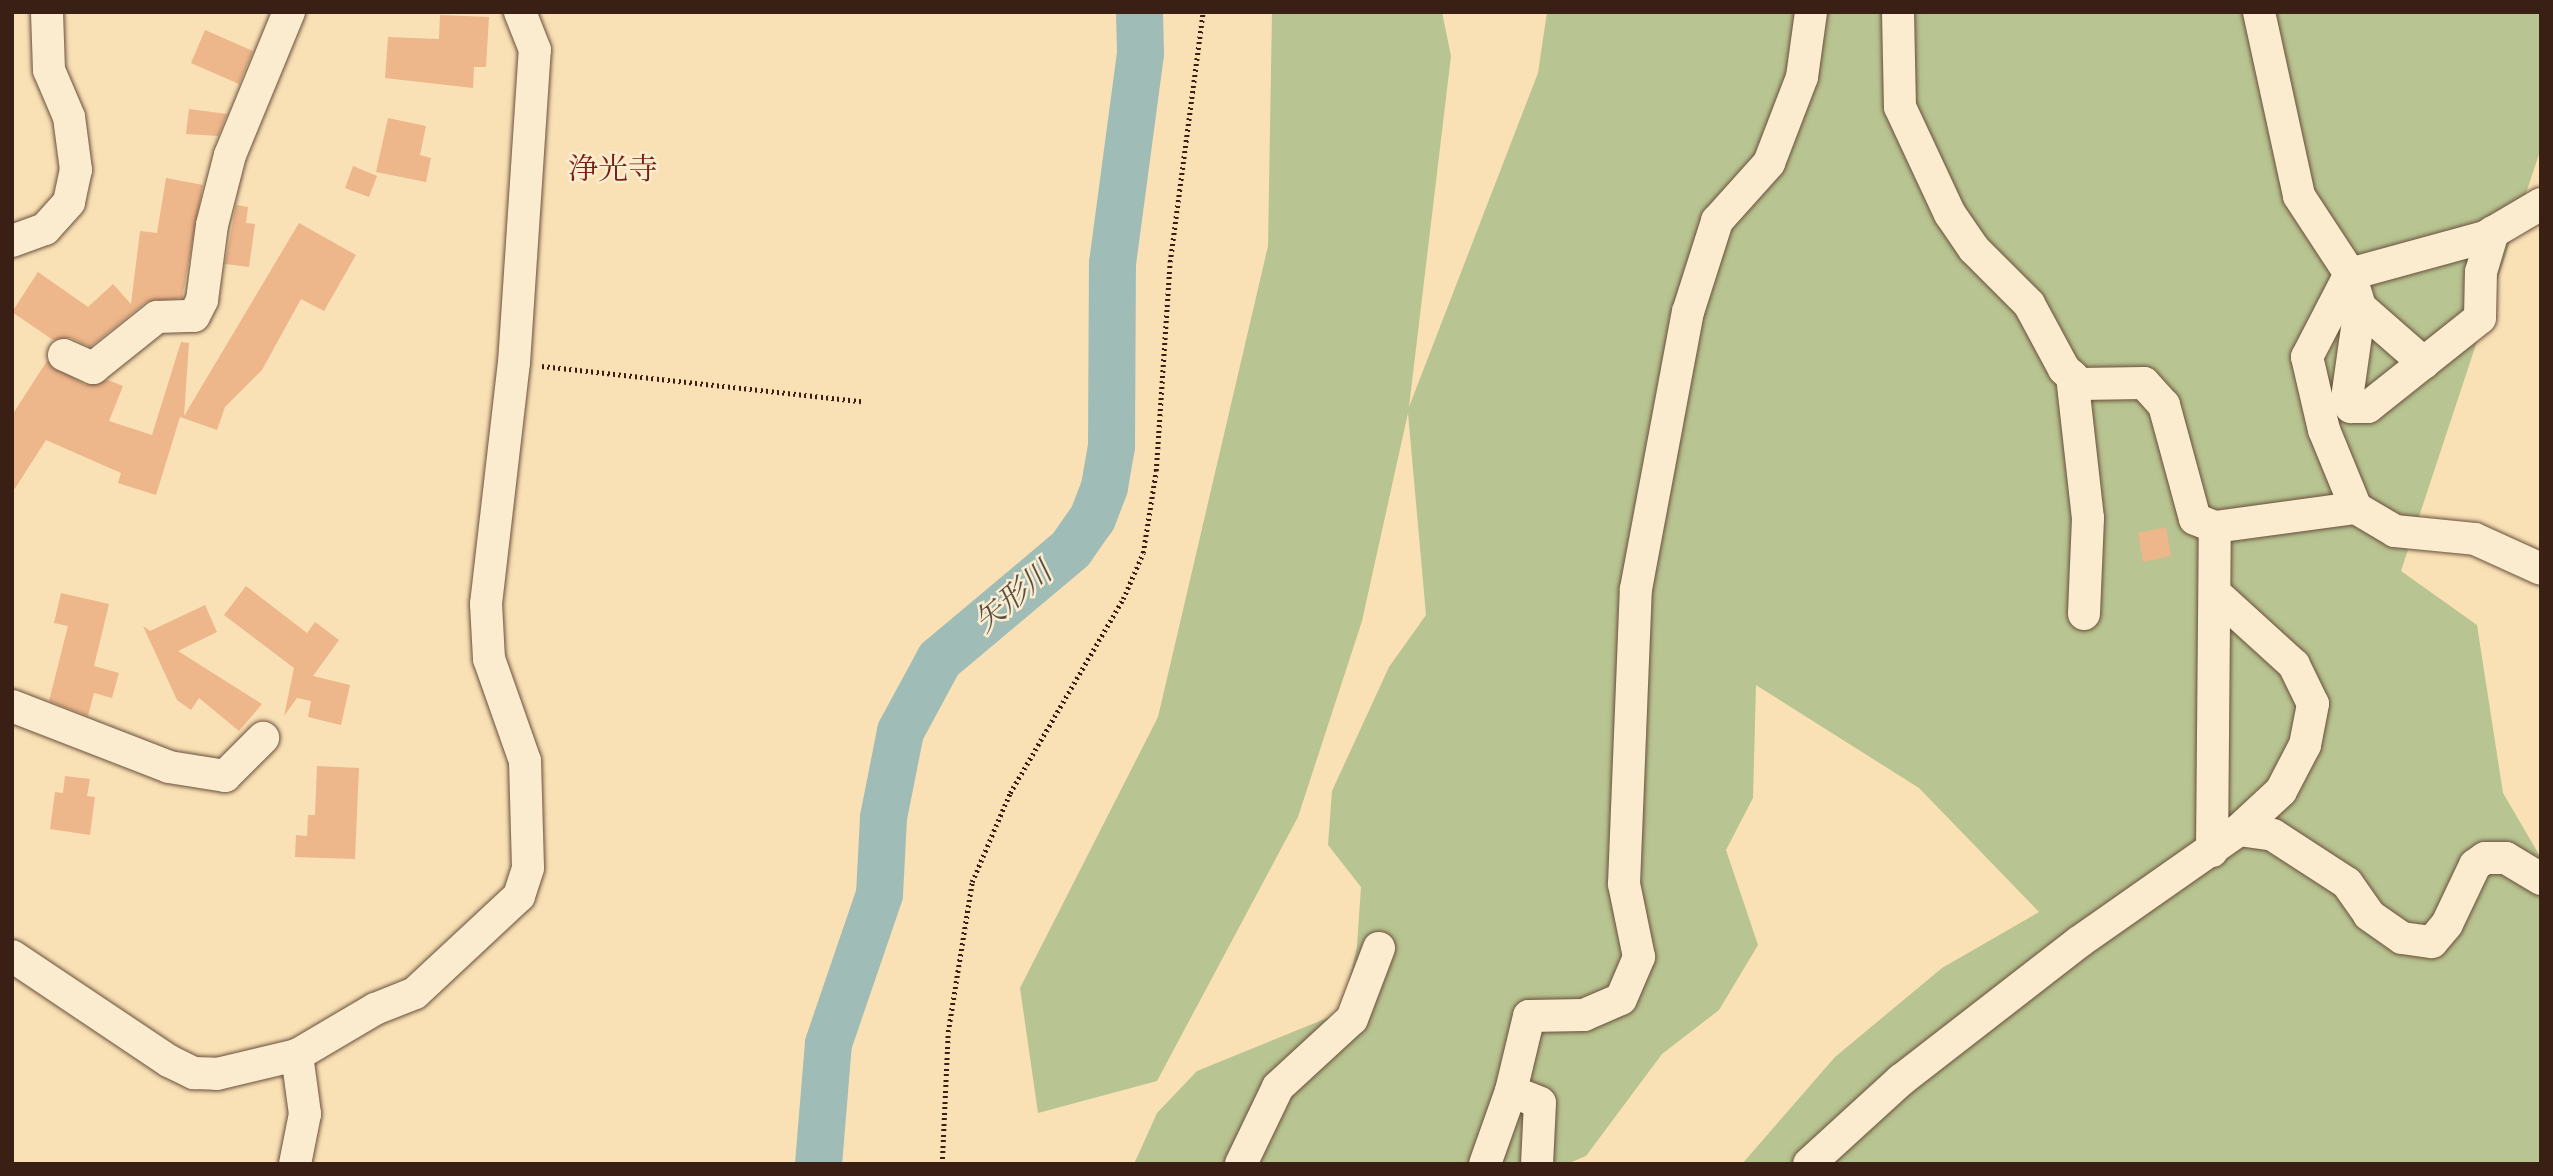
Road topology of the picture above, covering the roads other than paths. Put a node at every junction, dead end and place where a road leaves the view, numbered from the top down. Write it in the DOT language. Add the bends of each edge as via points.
graph roads {
  1 [pos="47,12"];
  2 [pos="289,12"];
  3 [pos="520,12"];
  4 [pos="1811,12"];
  5 [pos="1898,12"];
  6 [pos="2259,12"];
  7 [pos="2541,204"];
  8 [pos="2493,232"];
  9 [pos="12,241"];
  10 [pos="2350,274"];
  11 [pos="2360,307"];
  12 [pos="64,355"];
  13 [pos="2424,363"];
  14 [pos="2071,376"];
  15 [pos="2356,508"];
  16 [pos="2215,527"];
  17 [pos="2541,569"];
  18 [pos="2215,593"];
  19 [pos="2084,614"];
  20 [pos="12,706"];
  21 [pos="262,738"];
  22 [pos="2239,830"];
  23 [pos="2212,851"];
  24 [pos="2541,879"];
  25 [pos="1379,948"];
  26 [pos="12,956"];
  27 [pos="297,1055"];
  28 [pos="1511,1091"];
  29 [pos="295,1164"];
  30 [pos="1241,1164"];
  31 [pos="1485,1164"];
  32 [pos="1537,1164"];
  33 [pos="1809,1164"];
  1 -- 9 [label="street" via="49,70 69,117 76,170 69,202 45,229"];
  2 -- 12 [label="street" via="230,155 212,225 202,300 194,316 158,317 93,368"];
  3 -- 27 [label="street" via="535,50 514,363 486,604 489,659 525,761 528,868 519,896 415,993 375,1009"];
  4 -- 28 [label="street" via="1802,77 1769,163 1717,221 1688,312 1636,589 1624,884 1639,957 1621,999 1584,1015 1529,1016"];
  5 -- 14 [label="street" via="1900,107 1928,178 1974,249 2029,304"];
  6 -- 10 [label="street" via="2299,196"];
  7 -- 8 [label="street"];
  8 -- 10 [label="street"];
  8 -- 13 [label="street" via="2481,272 2480,318"];
  10 -- 11 [label="street"];
  10 -- 15 [label="street" via="2307,357 2325,430"];
  11 -- 13 [label="street"];
  11 -- 13 [label="street" via="2347,398 2351,407 2368,408"];
  14 -- 16 [label="street" via="2080,384 2144,383 2164,405 2195,519"];
  14 -- 19 [label="street" via="2088,518"];
  15 -- 16 [label="street"];
  15 -- 17 [label="street" via="2395,531 2475,539"];
  16 -- 18 [label="street"];
  18 -- 22 [label="street" via="2294,664 2313,704 2305,745 2281,791"];
  18 -- 23 [label="street"];
  20 -- 21 [label="street" via="169,767 225,776"];
  22 -- 23 [label="street"];
  22 -- 24 [label="street" via="2273,835 2347,883 2369,915 2412,939 2432,942 2447,925 2475,865 2485,858 2506,858"];
  23 -- 33 [label="street" via="2068,950 1901,1080"];
  25 -- 30 [label="street" via="1352,1019 1279,1087"];
  26 -- 27 [label="street" via="169,1062 194,1073 217,1074"];
  27 -- 29 [label="street" via="305,1114"];
  28 -- 31 [label="street"];
  28 -- 32 [label="street" via="1540,1103"];
}
